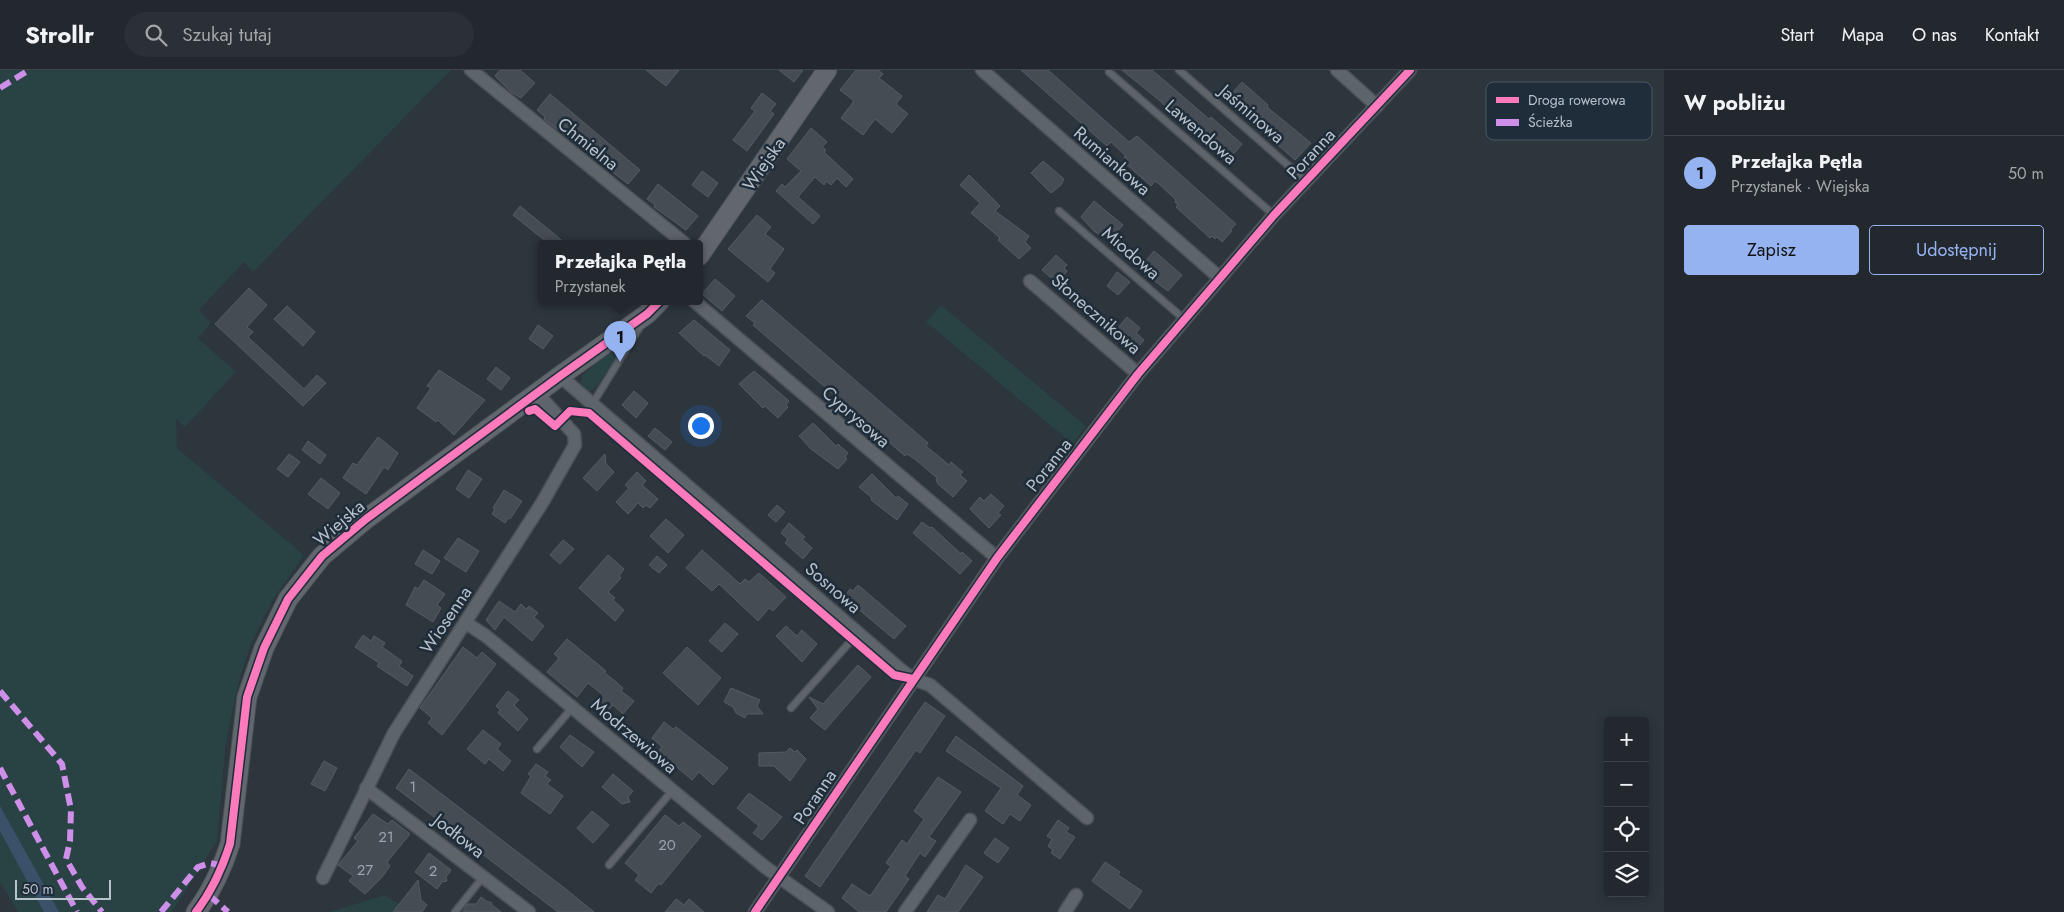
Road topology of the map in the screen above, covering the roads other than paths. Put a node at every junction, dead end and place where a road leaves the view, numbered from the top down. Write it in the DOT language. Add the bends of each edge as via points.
graph roads {
  1 [pos="471,70"];
  2 [pos="828,70"];
  3 [pos="982,70"];
  4 [pos="1179,70"];
  5 [pos="1337,70"];
  6 [pos="1410,70"];
  7 [pos="1109,72"];
  8 [pos="1377,106"];
  9 [pos="1306,181"];
  10 [pos="1059,211"];
  11 [pos="1274,215"];
  12 [pos="680,240"];
  13 [pos="703,249"];
  14 [pos="1220,278"];
  15 [pos="1030,281"];
  16 [pos="656,305"];
  17 [pos="699,305"];
  18 [pos="647,314"];
  19 [pos="1184,318"];
  20 [pos="1138,374"];
  21 [pos="560,376"];
  22 [pos="537,393"];
  23 [pos="593,403"];
  24 [pos="997,558"];
  25 [pos="466,623"];
  26 [pos="858,633"];
  27 [pos="913,679"];
  28 [pos="572,708"];
  29 [pos="791,708"];
  30 [pos="537,749"];
  31 [pos="366,788"];
  32 [pos="672,790"];
  33 [pos="1088,818"];
  34 [pos="970,820"];
  35 [pos="609,865"];
  36 [pos="483,876"];
  37 [pos="779,877"];
  38 [pos="323,878"];
  39 [pos="1076,895"];
  40 [pos="196,912"];
  41 [pos="455,912"];
  42 [pos="529,912"];
  43 [pos="755,912"];
  44 [pos="828,912"];
  45 [pos="905,912"];
  46 [pos="1065,912"];
  1 -- 12 [label="street, Chmielna"];
  2 -- 13 [label="street, Wiejska"];
  3 -- 14 [label="street, Rumiankowa"];
  4 -- 9 [label="lane, Jaśminowa"];
  5 -- 8 [label="street"];
  6 -- 8 [label="street, Poranna"];
  7 -- 11 [label="lane, Lawendowa"];
  8 -- 9 [label="street, Poranna"];
  9 -- 11 [label="street, Poranna"];
  10 -- 19 [label="lane, Miodowa"];
  11 -- 14 [label="street, Poranna"];
  14 -- 19 [label="street, Poranna"];
  15 -- 20 [label="street, Słonecznikowa"];
  16 -- 18 [label="street, Wiejska"];
  17 -- 24 [label="street, Cyprysowa"];
  18 -- 21 [label="street, Wiejska"];
  18 -- 23 [label="lane"];
  19 -- 20 [label="street, Poranna"];
  20 -- 24 [label="street, Poranna"];
  21 -- 22 [label="street, Wiejska"];
  21 -- 23 [label="street, Sosnowa"];
  22 -- 25 [label="street, Wiosenna" via="574,434 575,446"];
  22 -- 40 [label="street, Wiejska" via="366,519 322,556 288,599 264,648 247,697 230,844 224,866"];
  23 -- 26 [label="street, Sosnowa"];
  24 -- 27 [label="street, Poranna"];
  25 -- 28 [label="street, Modrzewiowa"];
  25 -- 31 [label="street, Wiosenna" via="394,733"];
  26 -- 27 [label="street, Sosnowa"];
  26 -- 29 [label="lane"];
  27 -- 33 [label="street, Sosnowa" via="930,685"];
  27 -- 37 [label="street, Poranna"];
  28 -- 30 [label="lane"];
  28 -- 32 [label="street, Modrzewiowa"];
  31 -- 36 [label="street, Jodłowa"];
  31 -- 38 [label="street, Wiosenna"];
  32 -- 35 [label="lane"];
  32 -- 37 [label="street, Modrzewiowa"];
  34 -- 45 [label="street"];
  36 -- 41 [label="lane"];
  36 -- 42 [label="street, Jodłowa"];
  37 -- 43 [label="street, Poranna"];
  37 -- 44 [label="street"];
  39 -- 46 [label="street"];
}
